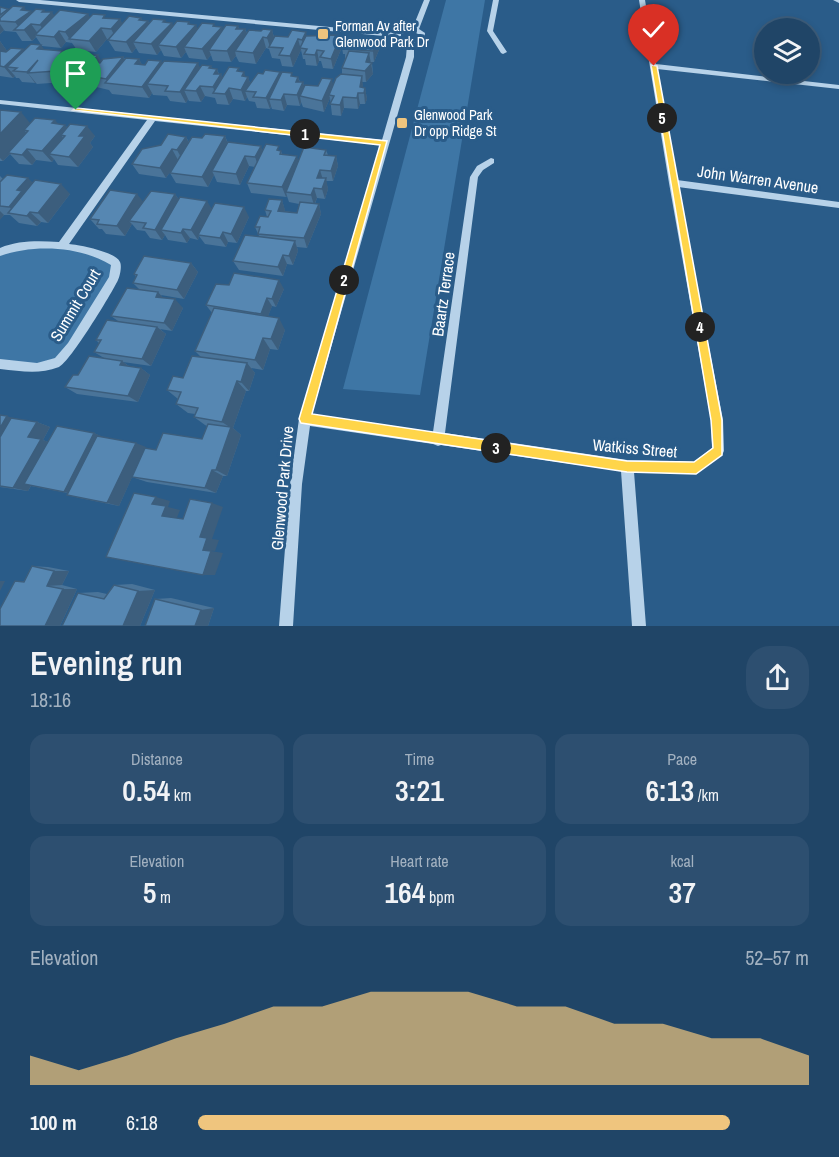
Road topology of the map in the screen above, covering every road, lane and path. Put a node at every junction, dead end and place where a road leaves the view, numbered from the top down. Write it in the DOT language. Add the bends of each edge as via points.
graph roads {
  1 [pos="19,0"];
  2 [pos="427,0"];
  3 [pos="496,0"];
  4 [pos="642,0"];
  5 [pos="416,30"];
  6 [pos="397,35"];
  7 [pos="411,44"];
  8 [pos="502,52"];
  9 [pos="654,66"];
  10 [pos="839,87"];
  11 [pos="0,102"];
  12 [pos="153,118"];
  13 [pos="384,143"];
  14 [pos="491,161"];
  15 [pos="673,183"];
  16 [pos="839,205"];
  17 [pos="62,246"];
  18 [pos="0,252"];
  19 [pos="0,364"];
  20 [pos="305,419"];
  21 [pos="438,440"];
  22 [pos="627,466"];
  23 [pos="285,626"];
  24 [pos="639,626"];
  1 -- 6 [label="street"];
  2 -- 5 [label="street"];
  3 -- 8 [label="street" via="490,31"];
  4 -- 9 [label="street, Watkiss Street"];
  5 -- 6 [label="street" via="404,30"];
  5 -- 7 [label="street, Glenwood Park Drive" via="423,38"];
  6 -- 7 [label="street" via="400,42"];
  7 -- 13 [label="street, Glenwood Park Drive"];
  9 -- 10 [label="street"];
  9 -- 15 [label="street, Watkiss Street"];
  11 -- 12 [label="street"];
  12 -- 13 [label="street"];
  12 -- 17 [label="street"];
  13 -- 20 [label="street, Glenwood Park Drive"];
  14 -- 21 [label="street, Baartz Terrace" via="474,177"];
  15 -- 16 [label="street, John Warren Avenue"];
  15 -- 22 [label="street, Watkiss Street" via="717,420 718,451 696,468"];
  17 -- 18 [label="street, Summit Court" via="26,246"];
  17 -- 19 [label="street, Summit Court" via="107,255 116,263 114,278 58,362 37,368"];
  20 -- 21 [label="street, Watkiss Street"];
  20 -- 23 [label="street, Glenwood Park Drive"];
  21 -- 22 [label="street, Watkiss Street"];
  22 -- 24 [label="street"];
}
